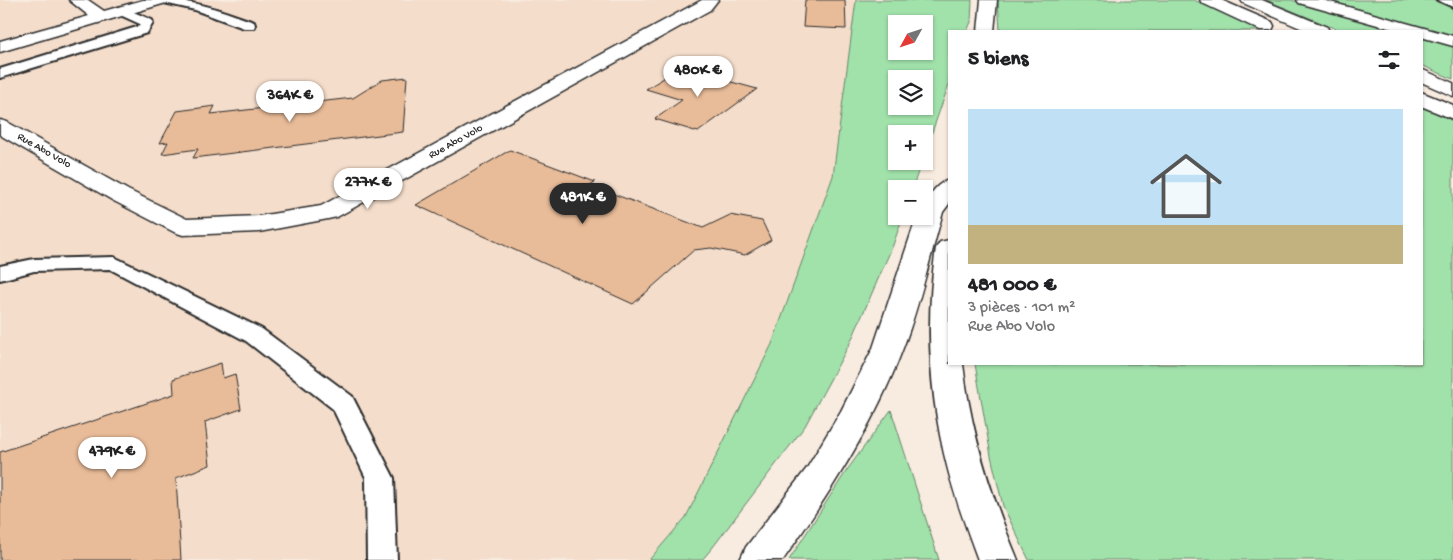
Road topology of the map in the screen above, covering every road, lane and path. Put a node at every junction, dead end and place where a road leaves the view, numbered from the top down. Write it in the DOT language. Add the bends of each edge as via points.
graph roads {
  1 [pos="77,0"];
  2 [pos="160,0"];
  3 [pos="168,0"];
  4 [pos="710,0"];
  5 [pos="989,0"];
  6 [pos="1208,0"];
  7 [pos="1248,0"];
  8 [pos="1305,0"];
  9 [pos="1444,0"];
  10 [pos="1453,3"];
  11 [pos="122,11"];
  12 [pos="102,17"];
  13 [pos="250,25"];
  14 [pos="986,30"];
  15 [pos="1275,30"];
  16 [pos="1319,30"];
  17 [pos="1413,30"];
  18 [pos="1423,33"];
  19 [pos="1453,41"];
  20 [pos="0,47"];
  21 [pos="0,74"];
  22 [pos="1423,77"];
  23 [pos="1453,90"];
  24 [pos="1423,99"];
  25 [pos="1453,113"];
  26 [pos="0,126"];
  27 [pos="948,189"];
  28 [pos="948,266"];
  29 [pos="0,273"];
  30 [pos="948,353"];
  31 [pos="949,365"];
  32 [pos="993,549"];
  33 [pos="382,560"];
  34 [pos="760,560"];
  1 -- 12 [label="main road"];
  2 -- 11 [label="main road"];
  3 -- 13 [label="lane"];
  4 -- 26 [label="main road, Rue Abo Volo" via="704,7 328,212 260,224 183,227"];
  5 -- 14 [label="main road"];
  6 -- 15 [label="main road"];
  7 -- 16 [label="main road"];
  8 -- 17 [label="main road"];
  9 -- 10 [label="lane"];
  11 -- 12 [label="main road"];
  11 -- 21 [label="lane" via="147,23 142,30"];
  12 -- 20 [label="main road"];
  18 -- 19 [label="main road"];
  22 -- 23 [label="main road"];
  24 -- 25 [label="main road"];
  27 -- 34 [label="main road" via="931,212 888,348 855,416 820,478"];
  28 -- 30 [label="main road" via="945,322"];
  29 -- 33 [label="lane" via="34,265 114,263 254,335 343,402 380,478"];
  31 -- 32 [label="main road" via="962,456"];
}
